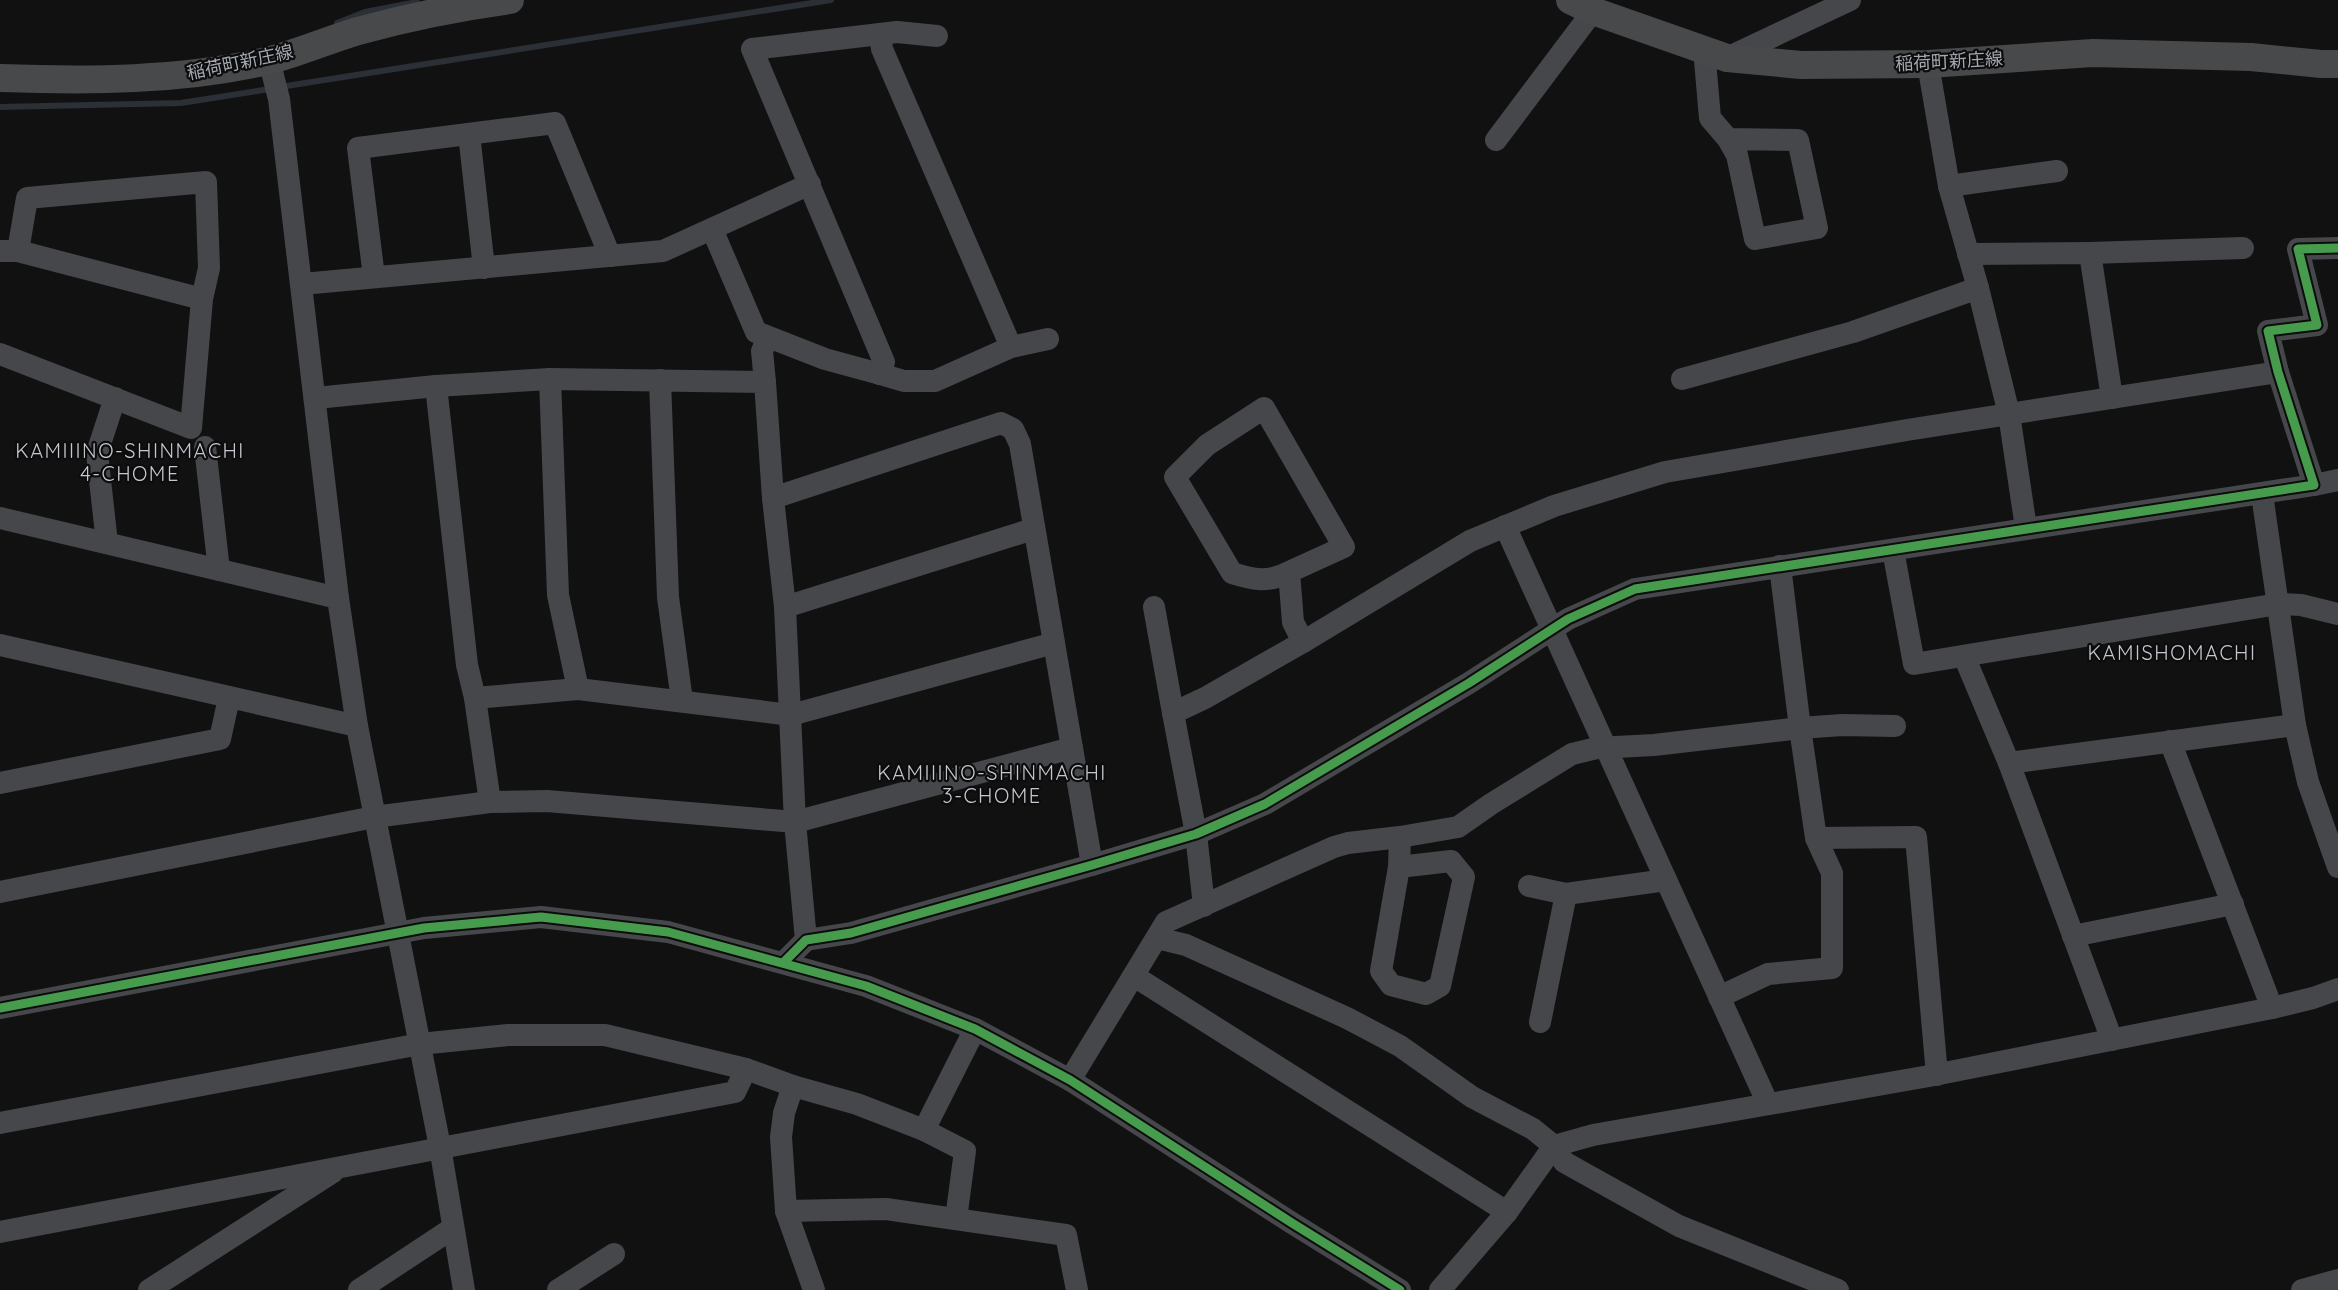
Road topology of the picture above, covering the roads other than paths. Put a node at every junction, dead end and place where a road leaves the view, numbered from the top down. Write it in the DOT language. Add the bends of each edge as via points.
graph roads {
  1 [pos="510,0"];
  2 [pos="1850,0"];
  3 [pos="1582,5"];
  4 [pos="880,34"];
  5 [pos="937,36"];
  6 [pos="1716,53"];
  7 [pos="1928,64"];
  8 [pos="2338,64"];
  9 [pos="0,78"];
  10 [pos="274,80"];
  11 [pos="469,134"];
  12 [pos="1728,139"];
  13 [pos="1496,140"];
  14 [pos="2057,171"];
  15 [pos="810,184"];
  16 [pos="1949,186"];
  17 [pos="712,229"];
  18 [pos="2243,248"];
  19 [pos="2338,248"];
  20 [pos="9,251"];
  21 [pos="2090,253"];
  22 [pos="1968,254"];
  23 [pos="610,256"];
  24 [pos="484,268"];
  25 [pos="374,278"];
  26 [pos="302,284"];
  27 [pos="1978,288"];
  28 [pos="202,299"];
  29 [pos="768,337"];
  30 [pos="1048,339"];
  31 [pos="1011,347"];
  32 [pos="0,355"];
  33 [pos="2278,372"];
  34 [pos="880,374"];
  35 [pos="550,379"];
  36 [pos="1682,379"];
  37 [pos="660,380"];
  38 [pos="765,382"];
  39 [pos="436,386"];
  40 [pos="114,398"];
  41 [pos="315,398"];
  42 [pos="2112,398"];
  43 [pos="2009,414"];
  44 [pos="205,447"];
  45 [pos="2338,480"];
  46 [pos="2314,485"];
  47 [pos="2262,494"];
  48 [pos="773,498"];
  49 [pos="0,518"];
  50 [pos="1505,526"];
  51 [pos="2026,528"];
  52 [pos="1033,529"];
  53 [pos="107,543"];
  54 [pos="1893,550"];
  55 [pos="1780,566"];
  56 [pos="219,570"];
  57 [pos="1289,572"];
  58 [pos="338,598"];
  59 [pos="2278,604"];
  60 [pos="1154,607"];
  61 [pos="785,608"];
  62 [pos="2338,614"];
  63 [pos="1552,629"];
  64 [pos="1303,642"];
  65 [pos="1054,643"];
  66 [pos="0,645"];
  67 [pos="1964,656"];
  68 [pos="578,689"];
  69 [pos="230,698"];
  70 [pos="475,698"];
  71 [pos="682,701"];
  72 [pos="1173,713"];
  73 [pos="791,715"];
  74 [pos="2295,725"];
  75 [pos="357,726"];
  76 [pos="1895,726"];
  77 [pos="1800,728"];
  78 [pos="2170,741"];
  79 [pos="1072,747"];
  80 [pos="1606,748"];
  81 [pos="2009,763"];
  82 [pos="0,783"];
  83 [pos="490,802"];
  84 [pos="374,817"];
  85 [pos="795,822"];
  86 [pos="1196,834"];
  87 [pos="1400,837"];
  88 [pos="1816,838"];
  89 [pos="1092,865"];
  90 [pos="1399,867"];
  91 [pos="2338,867"];
  92 [pos="1666,880"];
  93 [pos="1528,886"];
  94 [pos="0,892"];
  95 [pos="1566,894"];
  96 [pos="2233,904"];
  97 [pos="1204,906"];
  98 [pos="399,932"];
  99 [pos="2073,936"];
  100 [pos="1157,938"];
  101 [pos="806,940"];
  102 [pos="784,962"];
  103 [pos="1134,976"];
  104 [pos="2338,989"];
  105 [pos="1719,997"];
  106 [pos="0,1008"];
  107 [pos="2272,1008"];
  108 [pos="1540,1022"];
  109 [pos="975,1029"];
  110 [pos="2112,1040"];
  111 [pos="420,1044"];
  112 [pos="746,1069"];
  113 [pos="1936,1075"];
  114 [pos="1070,1080"];
  115 [pos="793,1086"];
  116 [pos="1768,1104"];
  117 [pos="0,1123"];
  118 [pos="924,1130"];
  119 [pos="1554,1146"];
  120 [pos="440,1147"];
  121 [pos="344,1165"];
  122 [pos="786,1211"];
  123 [pos="1507,1212"];
  124 [pos="956,1219"];
  125 [pos="453,1228"];
  126 [pos="0,1232"];
  127 [pos="614,1254"];
  128 [pos="2338,1280"];
  129 [pos="150,1290"];
  130 [pos="359,1290"];
  131 [pos="464,1290"];
  132 [pos="558,1290"];
  133 [pos="814,1290"];
  134 [pos="1077,1290"];
  135 [pos="1400,1290"];
  136 [pos="1440,1290"];
  137 [pos="1838,1290"];
  138 [pos="2302,1290"];
  1 -- 10 [label="main road, 稲荷町新庄線" via="454,8 359,31"];
  2 -- 6 [label="street"];
  3 -- 6 [label="main road, 稲荷町新庄線"];
  3 -- 13 [label="street"];
  4 -- 5 [label="street"];
  4 -- 15 [label="street" via="752,49"];
  4 -- 31 [label="street" via="882,49"];
  6 -- 7 [label="main road, 稲荷町新庄線" via="1801,65"];
  6 -- 12 [label="street" via="1710,118"];
  7 -- 8 [label="main road, 稲荷町新庄線" via="2093,53 2251,57"];
  7 -- 16 [label="street"];
  9 -- 10 [label="main road, 稲荷町新庄線" via="144,78 200,73"];
  10 -- 26 [label="street"];
  11 -- 23 [label="street" via="555,123"];
  11 -- 24 [label="street"];
  11 -- 25 [label="street" via="358,148"];
  12 -- 12 [label="street" via="1798,140 1817,228 1755,239 1737,155"];
  14 -- 16 [label="street"];
  15 -- 17 [label="street"];
  15 -- 34 [label="street" via="884,362"];
  16 -- 22 [label="street"];
  17 -- 23 [label="street" via="663,252"];
  17 -- 29 [label="street" via="756,332"];
  18 -- 21 [label="street"];
  19 -- 33 [label="street" via="2298,249 2318,325 2268,332"];
  20 -- 28 [label="street"];
  20 -- 28 [label="street" via="27,198 206,182 209,268"];
  21 -- 22 [label="street"];
  21 -- 42 [label="street"];
  22 -- 27 [label="street"];
  23 -- 24 [label="street"];
  24 -- 25 [label="street"];
  25 -- 26 [label="street"];
  26 -- 41 [label="street"];
  27 -- 36 [label="street" via="1853,332"];
  27 -- 43 [label="street"];
  28 -- 40 [label="street" via="191,428"];
  29 -- 34 [label="street" via="825,359"];
  29 -- 38 [label="street" via="762,351"];
  30 -- 31 [label="street"];
  31 -- 34 [label="street" via="935,381 904,381"];
  32 -- 40 [label="street"];
  33 -- 42 [label="street"];
  33 -- 46 [label="street"];
  35 -- 37 [label="street"];
  35 -- 39 [label="street"];
  35 -- 68 [label="street" via="558,595"];
  37 -- 38 [label="street"];
  37 -- 71 [label="street" via="668,597"];
  38 -- 48 [label="street"];
  39 -- 41 [label="street"];
  39 -- 70 [label="street" via="467,665"];
  40 -- 53 [label="street" via="97,453"];
  41 -- 58 [label="street"];
  42 -- 43 [label="street"];
  43 -- 50 [label="street" via="1665,472 1554,506"];
  43 -- 51 [label="street"];
  44 -- 56 [label="street"];
  45 -- 46 [label="street"];
  46 -- 47 [label="street"];
  47 -- 51 [label="street"];
  47 -- 59 [label="street"];
  48 -- 52 [label="street" via="1001,423 1013,429 1020,444"];
  48 -- 61 [label="street"];
  49 -- 53 [label="street"];
  50 -- 63 [label="street"];
  50 -- 64 [label="street" via="1470,541"];
  51 -- 54 [label="street"];
  52 -- 61 [label="street"];
  52 -- 65 [label="street"];
  53 -- 56 [label="street"];
  54 -- 55 [label="street"];
  54 -- 67 [label="street" via="1914,664"];
  55 -- 63 [label="street" via="1635,588"];
  55 -- 77 [label="street"];
  56 -- 58 [label="street"];
  57 -- 57 [label="street" via="1344,547 1264,408 1207,445 1174,477 1232,573 1255,580 1278,578"];
  57 -- 64 [label="street" via="1293,622"];
  58 -- 75 [label="street"];
  59 -- 62 [label="street"];
  59 -- 67 [label="street"];
  59 -- 74 [label="street"];
  60 -- 72 [label="street"];
  61 -- 73 [label="street"];
  63 -- 80 [label="street"];
  63 -- 86 [label="street" via="1469,683 1264,804"];
  64 -- 72 [label="street"];
  65 -- 73 [label="street"];
  65 -- 79 [label="street"];
  66 -- 69 [label="street"];
  67 -- 81 [label="street"];
  68 -- 70 [label="street"];
  68 -- 71 [label="street"];
  69 -- 75 [label="street"];
  69 -- 82 [label="street" via="220,739"];
  70 -- 83 [label="street"];
  71 -- 73 [label="street"];
  72 -- 86 [label="street"];
  73 -- 85 [label="street"];
  74 -- 78 [label="street"];
  74 -- 91 [label="street" via="2308,782"];
  75 -- 84 [label="street"];
  76 -- 77 [label="street"];
  77 -- 80 [label="street"];
  77 -- 88 [label="street"];
  78 -- 81 [label="street"];
  78 -- 96 [label="street"];
  79 -- 85 [label="street"];
  79 -- 89 [label="street"];
  80 -- 87 [label="street" via="1572,754 1458,827"];
  80 -- 92 [label="street"];
  81 -- 99 [label="street"];
  83 -- 84 [label="street"];
  83 -- 85 [label="street" via="547,801"];
  84 -- 94 [label="street"];
  84 -- 98 [label="street"];
  85 -- 101 [label="street"];
  86 -- 89 [label="street"];
  86 -- 97 [label="street"];
  87 -- 90 [label="street"];
  87 -- 97 [label="street" via="1334,847"];
  88 -- 105 [label="street" via="1832,873 1832,968 1768,974"];
  88 -- 113 [label="street" via="1916,837"];
  89 -- 101 [label="street" via="851,933"];
  90 -- 90 [label="street" via="1381,971 1391,985 1426,994 1440,986 1464,877 1451,861"];
  92 -- 95 [label="street"];
  92 -- 105 [label="street"];
  93 -- 95 [label="street"];
  95 -- 108 [label="street"];
  96 -- 99 [label="street"];
  96 -- 107 [label="street"];
  97 -- 100 [label="street" via="1166,922"];
  98 -- 102 [label="street" via="541,917 668,932"];
  98 -- 106 [label="street"];
  98 -- 111 [label="street"];
  99 -- 110 [label="street"];
  100 -- 103 [label="street"];
  100 -- 119 [label="street" via="1186,945 1400,1046 1472,1097 1533,1128"];
  101 -- 102 [label="street"];
  102 -- 109 [label="street" via="866,986"];
  103 -- 114 [label="street"];
  103 -- 123 [label="street"];
  104 -- 107 [label="street"];
  105 -- 116 [label="street"];
  107 -- 110 [label="street"];
  109 -- 114 [label="street"];
  109 -- 118 [label="street"];
  110 -- 113 [label="street"];
  111 -- 112 [label="street" via="508,1035 605,1035"];
  111 -- 117 [label="street"];
  111 -- 120 [label="street"];
  112 -- 115 [label="street"];
  112 -- 120 [label="street" via="735,1092"];
  113 -- 116 [label="street"];
  114 -- 135 [label="street"];
  115 -- 118 [label="street" via="857,1104"];
  115 -- 122 [label="street" via="781,1137"];
  116 -- 119 [label="street" via="1593,1135"];
  118 -- 124 [label="street" via="965,1151"];
  119 -- 123 [label="street"];
  119 -- 137 [label="street" via="1564,1162 1679,1226"];
  120 -- 121 [label="street"];
  120 -- 125 [label="street"];
  121 -- 126 [label="street"];
  121 -- 129 [label="street"];
  122 -- 124 [label="street" via="885,1209"];
  122 -- 133 [label="street"];
  123 -- 136 [label="street"];
  124 -- 134 [label="street" via="1065,1235"];
  125 -- 130 [label="street"];
  125 -- 131 [label="street"];
  127 -- 132 [label="street"];
  128 -- 138 [label="street"];
}
